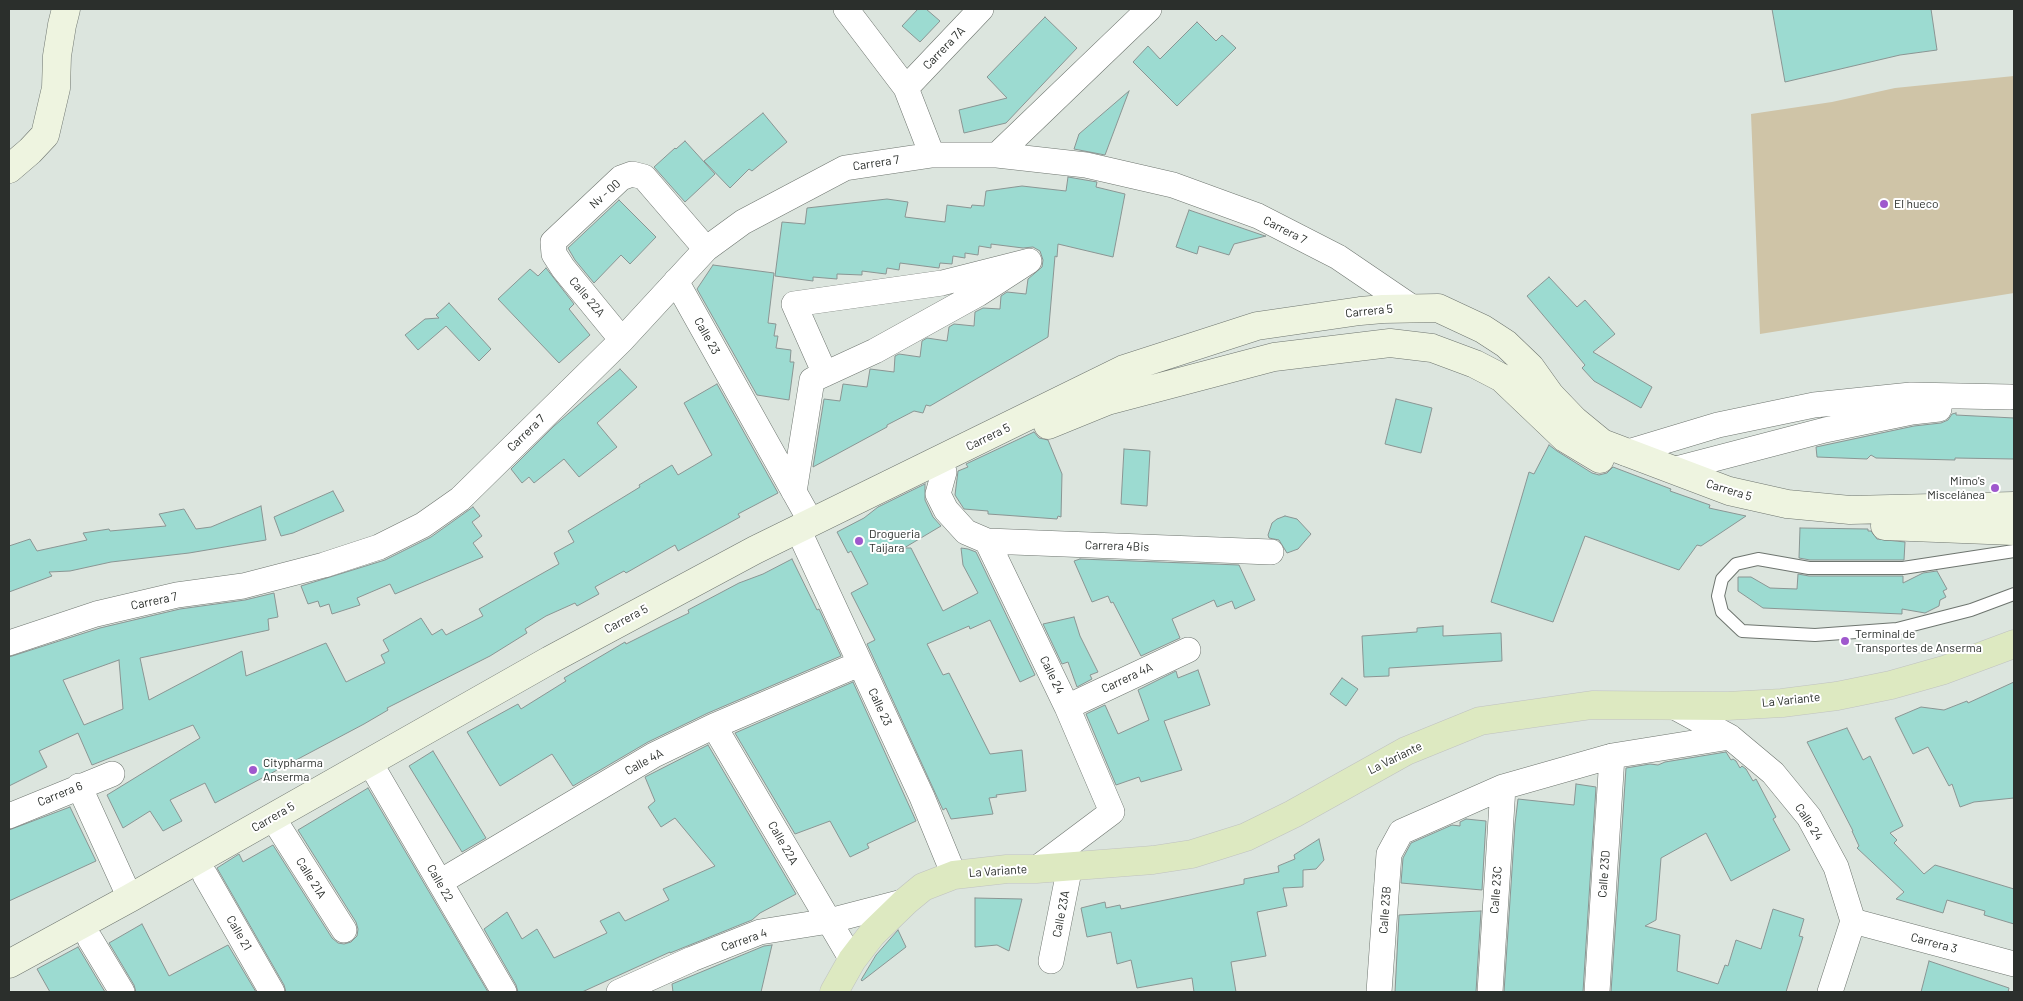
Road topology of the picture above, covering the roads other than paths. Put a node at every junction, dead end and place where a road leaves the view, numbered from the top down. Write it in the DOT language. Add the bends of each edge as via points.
graph roads {
  1 [pos="66,9"];
  2 [pos="846,9"];
  3 [pos="982,9"];
  4 [pos="1148,9"];
  5 [pos="906,88"];
  6 [pos="932,155"];
  7 [pos="997,155"];
  8 [pos="9,169"];
  9 [pos="706,249"];
  10 [pos="554,254"];
  11 [pos="676,280"];
  12 [pos="1413,308"];
  13 [pos="622,340"];
  14 [pos="825,374"];
  15 [pos="2012,396"];
  16 [pos="1625,453"];
  17 [pos="1672,470"];
  18 [pos="944,472"];
  19 [pos="794,492"];
  20 [pos="2014,506"];
  21 [pos="807,531"];
  22 [pos="2014,531"];
  23 [pos="977,536"];
  24 [pos="2014,551"];
  25 [pos="1271,552"];
  26 [pos="2014,594"];
  27 [pos="9,642"];
  28 [pos="2014,644"];
  29 [pos="1188,650"];
  30 [pos="859,664"];
  31 [pos="1672,705"];
  32 [pos="1067,707"];
  33 [pos="714,726"];
  34 [pos="1730,737"];
  35 [pos="1612,756"];
  36 [pos="376,773"];
  37 [pos="112,774"];
  38 [pos="79,786"];
  39 [pos="1503,787"];
  40 [pos="9,816"];
  41 [pos="278,826"];
  42 [pos="1070,866"];
  43 [pos="1036,868"];
  44 [pos="206,875"];
  45 [pos="954,875"];
  46 [pos="440,882"];
  47 [pos="130,898"];
  48 [pos="906,901"];
  49 [pos="828,921"];
  50 [pos="1853,921"];
  51 [pos="344,930"];
  52 [pos="90,939"];
  53 [pos="852,960"];
  54 [pos="1051,961"];
  55 [pos="9,964"];
  56 [pos="2014,964"];
  57 [pos="9,979"];
  58 [pos="122,992"];
  59 [pos="272,992"];
  60 [pos="504,992"];
  61 [pos="619,992"];
  62 [pos="834,992"];
  63 [pos="1379,992"];
  64 [pos="1490,992"];
  65 [pos="1597,992"];
  66 [pos="1830,992"];
  1 -- 8 [label="street" via="57,56 56,88 45,134"];
  2 -- 5 [label="street"];
  3 -- 5 [label="street, Carrera 7A"];
  4 -- 7 [label="street"];
  5 -- 6 [label="street"];
  6 -- 7 [label="street, Carrera 7"];
  6 -- 9 [label="street, Carrera 7" via="845,168 743,222"];
  7 -- 12 [label="street, Carrera 7" via="1086,165 1174,185 1258,216 1338,257"];
  9 -- 10 [label="street, Nv - 00" via="644,177 632,174 621,178 553,242"];
  9 -- 11 [label="street, Carrera 7"];
  10 -- 13 [label="street, Calle 22A"];
  11 -- 13 [label="street, Carrera 7"];
  11 -- 19 [label="street, Calle 23"];
  12 -- 16 [label="street, Carrera 5" via="1438,308 1484,329 1506,344 1530,367 1574,420 1602,443"];
  12 -- 21 [label="street, Carrera 5" via="1360,311 1257,326 1124,369"];
  13 -- 27 [label="street, Carrera 7" via="460,498 406,534 379,547 324,565 244,586 177,595 96,614"];
  14 -- 14 [label="street" via="875,351 978,294 1029,261 942,283 794,304"];
  14 -- 19 [label="street" via="812,380"];
  15 -- 16 [label="street" via="1911,395 1814,405 1718,425"];
  15 -- 17 [label="street" via="1825,430"];
  16 -- 17 [label="street, Carrera 5"];
  17 -- 20 [label="street, Carrera 5" via="1729,491 1787,504 1850,510"];
  18 -- 21 [label="street, Carrera 5"];
  18 -- 22 [label="street, Carrera 5" via="1107,401 1274,356 1390,343 1432,348 1475,364 1502,378 1565,438 1600,459 1688,495 1794,521"];
  18 -- 23 [label="street, Calle 24" via="938,494 946,510"];
  19 -- 21 [label="street, Calle 23"];
  21 -- 30 [label="street, Calle 23"];
  21 -- 36 [label="street, Carrera 5"];
  21 -- 47 [label="street, Carrera 5" via="550,660"];
  23 -- 25 [label="street, Carrera 4Bis"];
  23 -- 32 [label="street, Calle 24"];
  24 -- 26 [label="lane" via="1903,568 1809,568 1758,559 1736,564 1722,579 1718,596 1722,612 1742,631 1815,635 1898,629 1971,610"];
  28 -- 31 [label="main road, La Variante" via="1944,670 1837,696 1746,705"];
  29 -- 32 [label="street, Carrera 4A"];
  30 -- 33 [label="street, Calle 4A"];
  30 -- 45 [label="street, Calle 23" via="922,797"];
  31 -- 34 [label="street, Calle 24"];
  31 -- 42 [label="main road, La Variante" via="1592,705 1480,721 1406,751 1246,837 1192,854"];
  32 -- 43 [label="street, Calle 24" via="1112,812"];
  33 -- 46 [label="street, Calle 4A" via="654,755"];
  33 -- 49 [label="street, Calle 22A"];
  34 -- 35 [label="street"];
  34 -- 50 [label="street, Calle 24" via="1773,773 1809,817 1836,867"];
  35 -- 39 [label="street"];
  35 -- 65 [label="street, Calle 23D"];
  36 -- 41 [label="street, Carrera 5"];
  36 -- 46 [label="street, Calle 22"];
  37 -- 38 [label="street, Carrera 6"];
  38 -- 40 [label="street, Carrera 6"];
  38 -- 47 [label="street"];
  39 -- 63 [label="street, Calle 23B" via="1401,832 1389,854"];
  39 -- 64 [label="street, Calle 23C"];
  41 -- 44 [label="street, Carrera 5"];
  41 -- 51 [label="street, Calle 21A"];
  42 -- 43 [label="main road, La Variante"];
  42 -- 54 [label="street, Calle 23A"];
  43 -- 45 [label="main road, La Variante"];
  44 -- 52 [label="street, Carrera 5"];
  44 -- 59 [label="street, Calle 21"];
  45 -- 48 [label="main road, La Variante" via="924,887"];
  46 -- 60 [label="street, Calle 22"];
  47 -- 55 [label="street, Carrera 5"];
  48 -- 49 [label="street, Carrera 4"];
  48 -- 53 [label="main road, La Variante" via="872,934"];
  49 -- 53 [label="street, Calle 22A"];
  49 -- 61 [label="street, Carrera 4" via="760,932"];
  50 -- 56 [label="street, Carrera 3"];
  50 -- 66 [label="street"];
  52 -- 57 [label="street, Carrera 5"];
  52 -- 58 [label="street"];
  53 -- 62 [label="main road, La Variante"];
}
